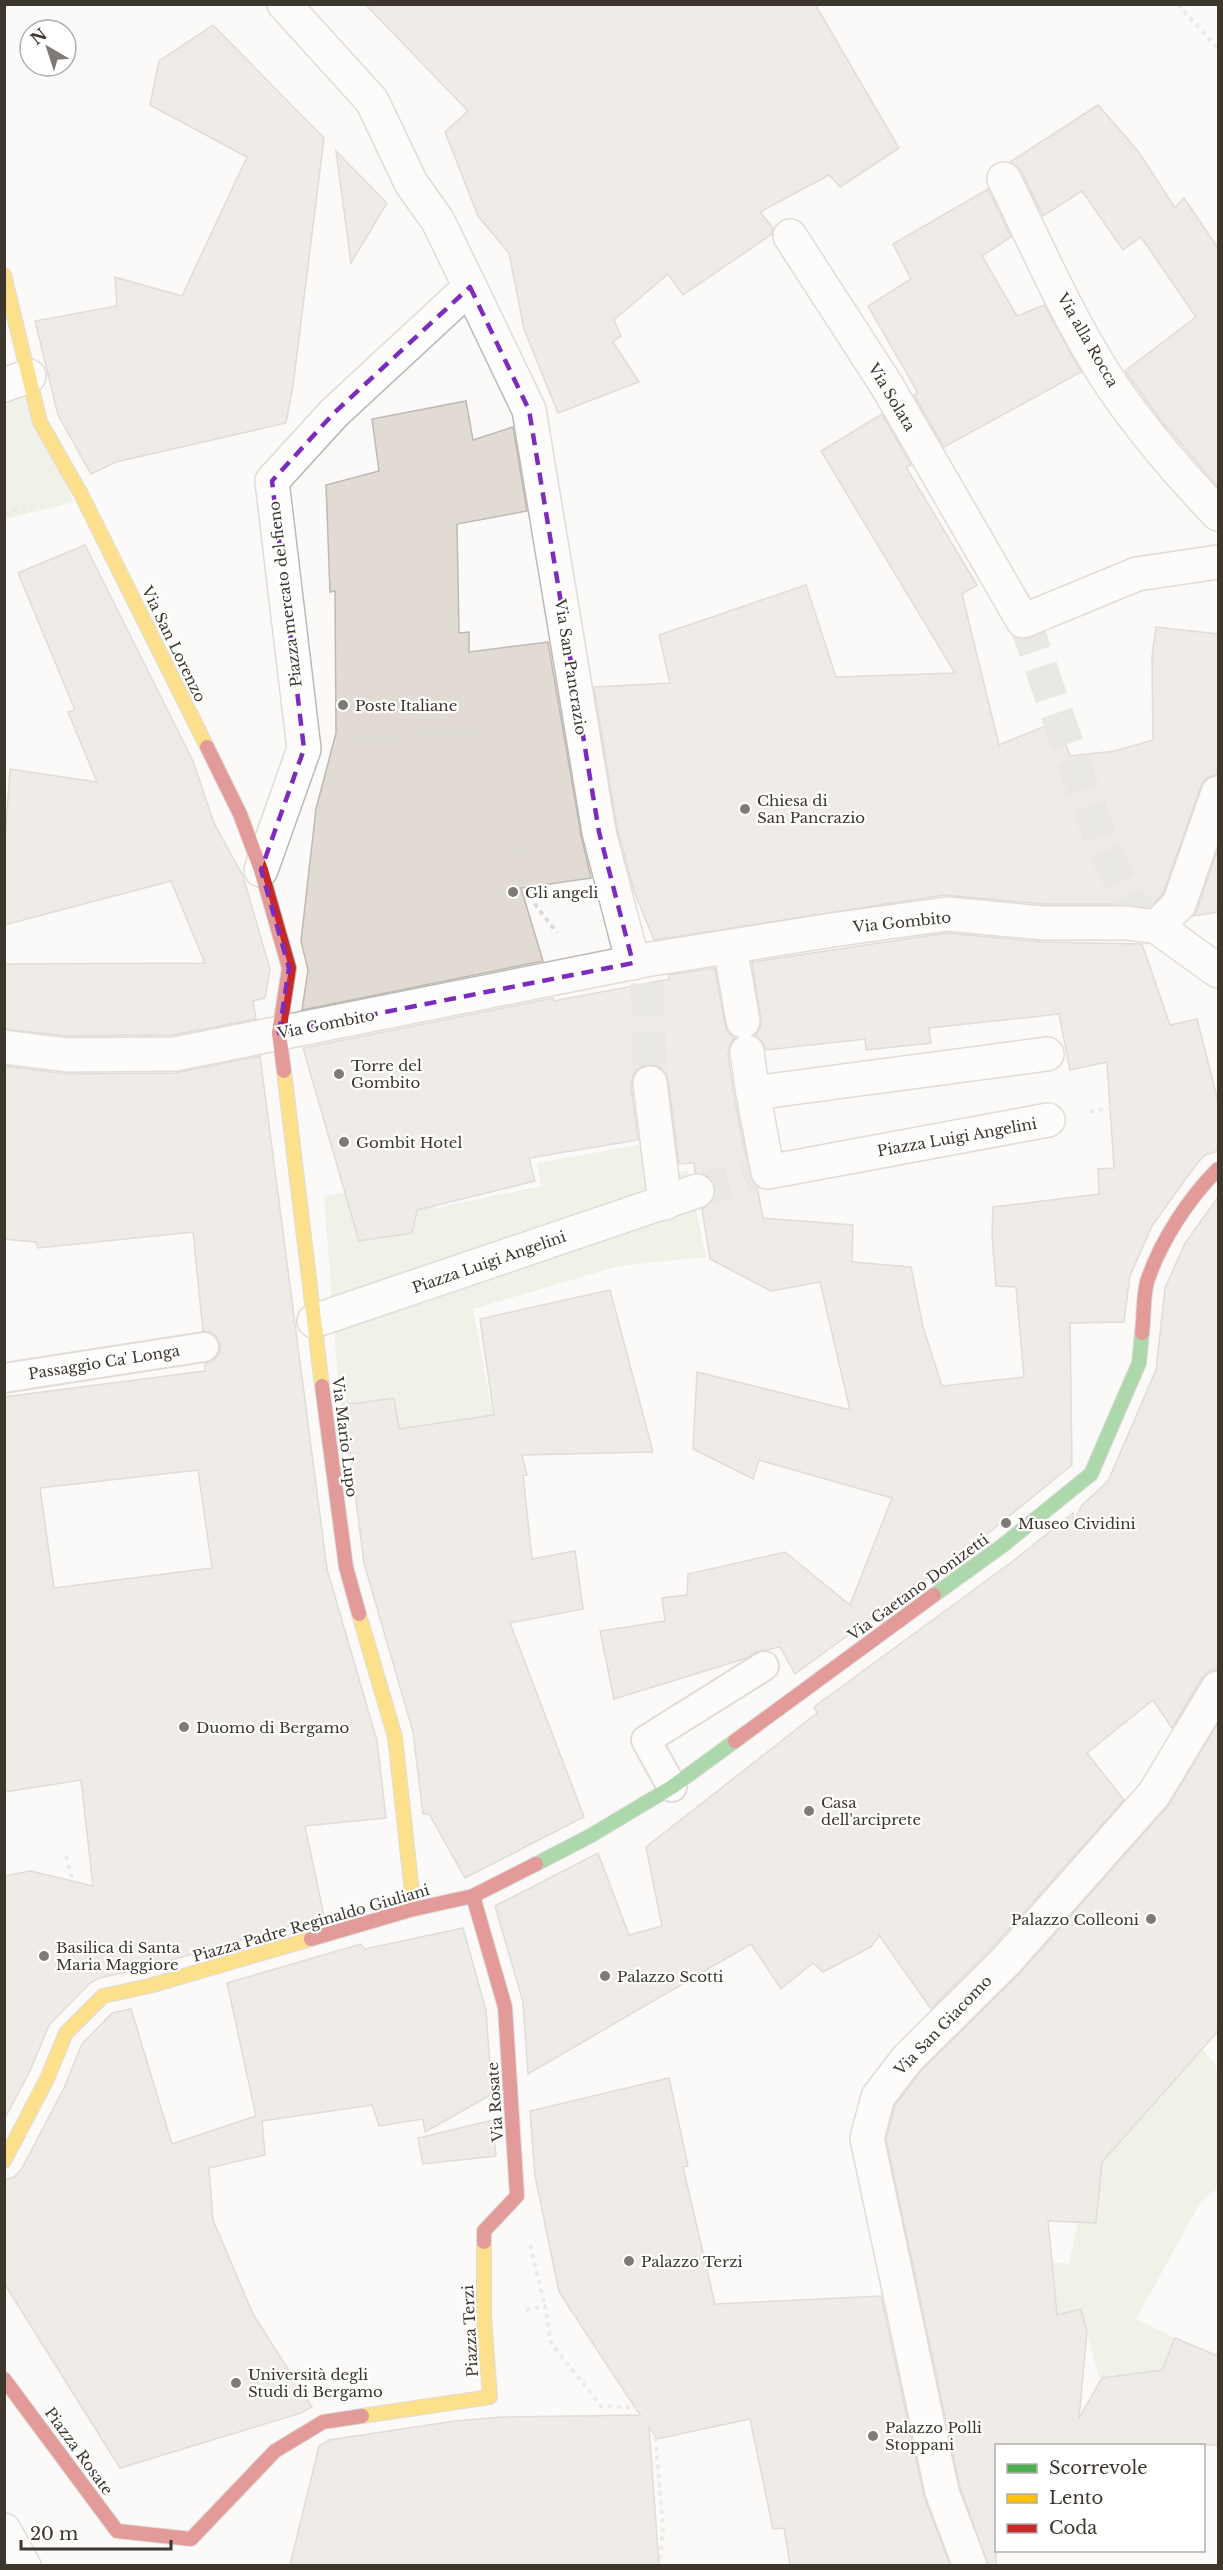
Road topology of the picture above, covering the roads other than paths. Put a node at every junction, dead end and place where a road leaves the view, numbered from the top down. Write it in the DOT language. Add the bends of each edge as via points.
graph roads {
  1 [pos="284,4"];
  2 [pos="1004,179"];
  3 [pos="790,237"];
  4 [pos="4,275"];
  5 [pos="470,287"];
  6 [pos="17,381"];
  7 [pos="1218,514"];
  8 [pos="1218,562"];
  9 [pos="1218,793"];
  10 [pos="261,870"];
  11 [pos="1157,927"];
  12 [pos="1218,940"];
  13 [pos="730,947"];
  14 [pos="1187,948"];
  15 [pos="641,969"];
  16 [pos="1218,971"];
  17 [pos="279,1033"];
  18 [pos="4,1047"];
  19 [pos="1047,1054"];
  20 [pos="650,1083"];
  21 [pos="753,1093"];
  22 [pos="1048,1120"];
  23 [pos="1218,1169"];
  24 [pos="697,1191"];
  25 [pos="665,1203"];
  26 [pos="304,1322"];
  27 [pos="204,1347"];
  28 [pos="4,1377"];
  29 [pos="764,1666"];
  30 [pos="1218,1688"];
  31 [pos="672,1787"];
  32 [pos="473,1896"];
  33 [pos="410,1911"];
  34 [pos="4,2161"];
  35 [pos="517,2196"];
  36 [pos="4,2379"];
  37 [pos="275,2451"];
  38 [pos="4,2530"];
  39 [pos="24,2565"];
  40 [pos="970,2565"];
  1 -- 5 [label="street" via="372,101 411,183 438,221"];
  2 -- 7 [label="street, Via alla Rocca" via="1105,376 1177,471"];
  3 -- 8 [label="street, Via Solata" via="887,386 1023,621 1137,574"];
  4 -- 6 [label="street, Via San Lorenzo"];
  5 -- 10 [label="street, Piazza mercato del fieno" via="334,413 272,481 304,749"];
  5 -- 15 [label="street, Via San Pancrazio" via="529,410 599,832"];
  6 -- 10 [label="street, Via San Lorenzo" via="81,494 240,814"];
  9 -- 11 [label="street" via="1179,904"];
  10 -- 17 [label="street, Via San Lorenzo" via="289,968"];
  11 -- 13 [label="street, Via Gombito" via="1043,923 947,914"];
  11 -- 14 [label="street, Via Gombito"];
  12 -- 14 [label="street"];
  13 -- 15 [label="street, Via Gombito"];
  13 -- 21 [label="street, Piazza Luigi Angelini"];
  14 -- 16 [label="street, Via Gombito"];
  15 -- 17 [label="street, Via Gombito" via="565,976"];
  17 -- 18 [label="street, Via Gombito" via="175,1054 67,1055"];
  17 -- 26 [label="street, Via Mario Lupo"];
  19 -- 21 [label="street"];
  20 -- 25 [label="street"];
  21 -- 22 [label="street, Piazza Luigi Angelini" via="768,1172"];
  23 -- 31 [label="street, Via Gaetano Donizetti" via="1169,1234 1147,1283 1140,1363 1091,1474 975,1567"];
  24 -- 25 [label="street, Piazza Luigi Angelini"];
  25 -- 26 [label="street, Piazza Luigi Angelini"];
  26 -- 33 [label="street, Via Mario Lupo" via="346,1567 395,1737 412,1892"];
  27 -- 28 [label="lane, Passaggio Ca' Longa"];
  29 -- 31 [label="lane" via="645,1740"];
  30 -- 40 [label="street, Via San Giacomo" via="1154,1794 1006,1960 907,2059 878,2097 872,2117 867,2138 940,2481"];
  31 -- 32 [label="street, Via Gaetano Donizetti" via="590,1836"];
  32 -- 33 [label="street, Piazza Padre Reginaldo Giuliani"];
  32 -- 35 [label="street, Via Rosate" via="505,2007"];
  33 -- 34 [label="street, Piazza Padre Reginaldo Giuliani" via="103,1996 66,2033"];
  35 -- 37 [label="street, Piazza Terzi" via="484,2231 484,2318 490,2397 323,2422"];
  36 -- 37 [label="street, Piazza Rosate" via="117,2531 191,2539"];
  38 -- 39 [label="street"];
}
